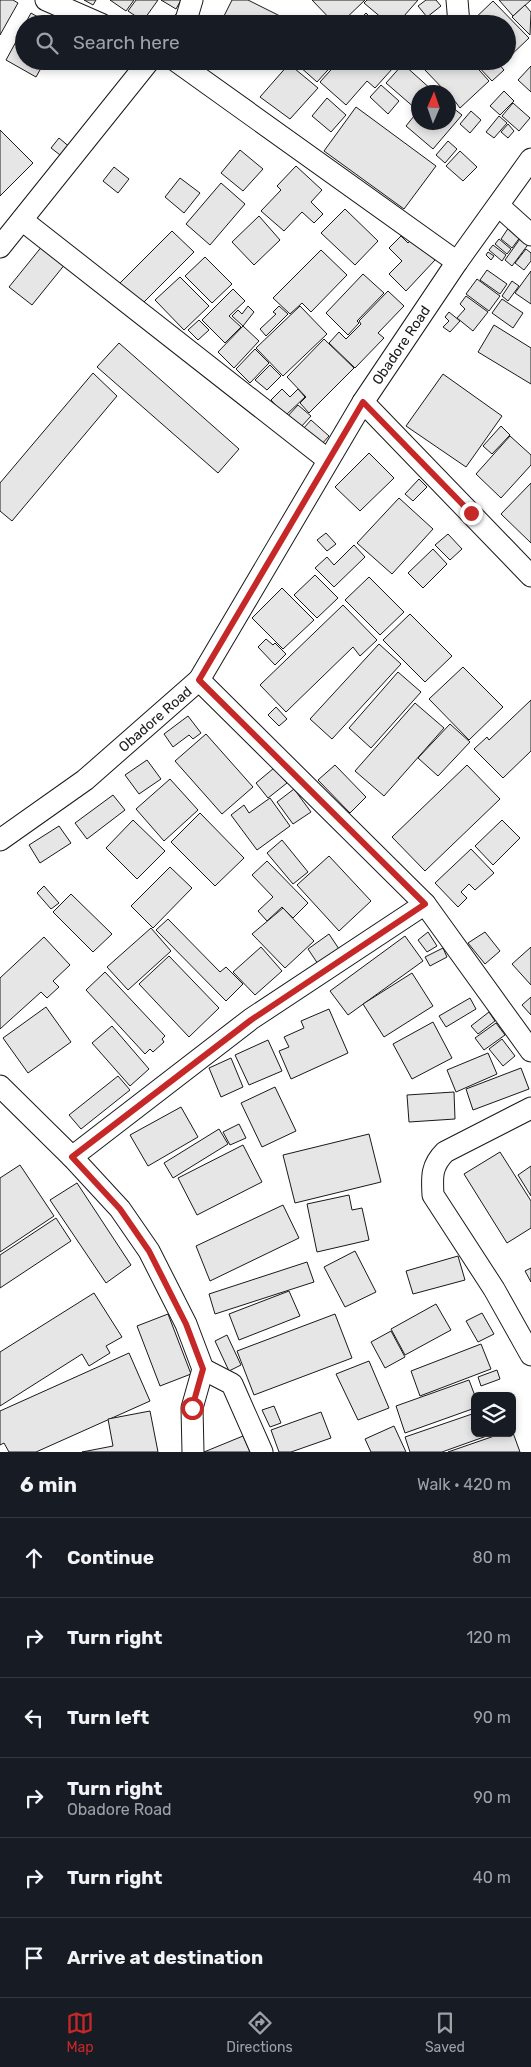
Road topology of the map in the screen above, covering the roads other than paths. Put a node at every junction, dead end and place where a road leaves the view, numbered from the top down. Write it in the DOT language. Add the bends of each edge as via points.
graph roads {
  1 [pos="46,0"];
  2 [pos="192,0"];
  3 [pos="457,0"];
  4 [pos="80,15"];
  5 [pos="186,15"];
  6 [pos="458,15"];
  7 [pos="142,70"];
  8 [pos="189,70"];
  9 [pos="531,159"];
  10 [pos="499,206"];
  11 [pos="22,220"];
  12 [pos="531,235"];
  13 [pos="0,247"];
  14 [pos="457,262"];
  15 [pos="363,402"];
  16 [pos="328,460"];
  17 [pos="531,576"];
  18 [pos="199,680"];
  19 [pos="1,836"];
  20 [pos="425,904"];
  21 [pos="531,1051"];
  22 [pos="0,1086"];
  23 [pos="531,1108"];
  24 [pos="72,1157"];
  25 [pos="531,1355"];
  26 [pos="203,1369"];
  27 [pos="193,1452"];
  28 [pos="262,1452"];
  1 -- 4 [label="street"];
  2 -- 5 [label="street"];
  3 -- 6 [label="street"];
  7 -- 11 [label="street"];
  8 -- 14 [label="street"];
  9 -- 10 [label="street, Obadore Road"];
  10 -- 12 [label="street"];
  10 -- 14 [label="street, Obadore Road"];
  11 -- 13 [label="street"];
  11 -- 16 [label="street"];
  14 -- 15 [label="street, Obadore Road"];
  15 -- 16 [label="street, Obadore Road"];
  15 -- 17 [label="street"];
  16 -- 18 [label="street, Obadore Road"];
  18 -- 19 [label="street, Obadore Road" via="85,780"];
  18 -- 20 [label="street"];
  20 -- 21 [label="street"];
  20 -- 24 [label="street" via="251,1020"];
  22 -- 24 [label="street"];
  23 -- 25 [label="street" via="445,1152 436,1161 432,1178 433,1195 494,1289"];
  24 -- 26 [label="street" via="120,1209 149,1251 186,1324"];
  26 -- 27 [label="street" via="192,1408"];
  26 -- 28 [label="street" via="232,1384"];
}
